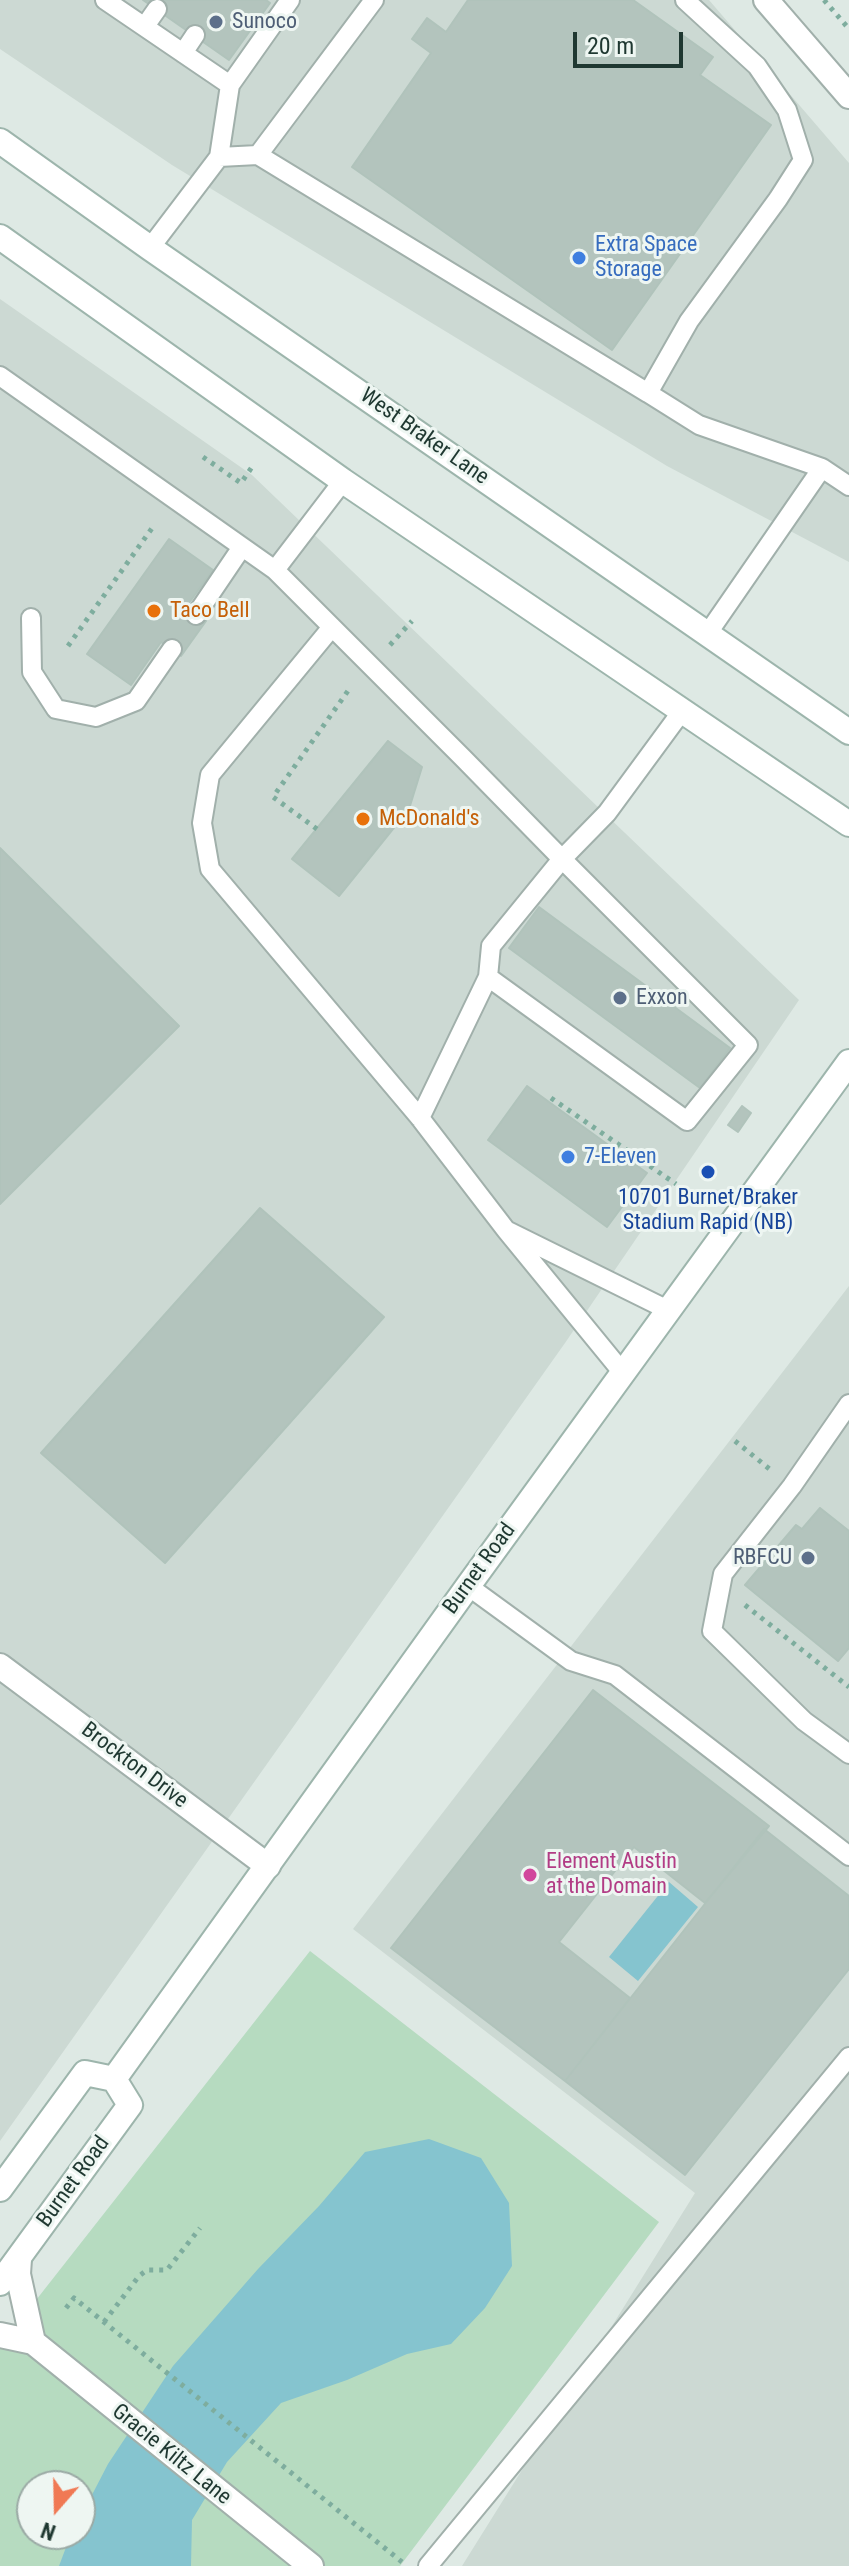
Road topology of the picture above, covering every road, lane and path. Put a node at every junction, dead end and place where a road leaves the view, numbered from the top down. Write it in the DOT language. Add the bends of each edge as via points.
graph roads {
  1 [pos="105,0"];
  2 [pos="290,0"];
  3 [pos="374,0"];
  4 [pos="685,0"];
  5 [pos="766,0"];
  6 [pos="824,0"];
  7 [pos="157,9"];
  8 [pos="145,26"];
  9 [pos="849,29"];
  10 [pos="195,35"];
  11 [pos="183,53"];
  12 [pos="230,85"];
  13 [pos="849,96"];
  14 [pos="0,141"];
  15 [pos="258,155"];
  16 [pos="219,157"];
  17 [pos="0,237"];
  18 [pos="150,248"];
  19 [pos="0,376"];
  20 [pos="648,393"];
  21 [pos="203,457"];
  22 [pos="252,467"];
  23 [pos="822,468"];
  24 [pos="343,481"];
  25 [pos="849,486"];
  26 [pos="155,524"];
  27 [pos="242,547"];
  28 [pos="275,570"];
  29 [pos="196,615"];
  30 [pos="31,618"];
  31 [pos="412,621"];
  32 [pos="332,627"];
  33 [pos="708,633"];
  34 [pos="68,646"];
  35 [pos="172,649"];
  36 [pos="381,655"];
  37 [pos="350,688"];
  38 [pos="682,711"];
  39 [pos="849,732"];
  40 [pos="849,824"];
  41 [pos="317,829"];
  42 [pos="562,859"];
  43 [pos="488,977"];
  44 [pos="849,1062"];
  45 [pos="551,1098"];
  46 [pos="420,1118"];
  47 [pos="676,1184"];
  48 [pos="506,1230"];
  49 [pos="668,1310"];
  50 [pos="623,1373"];
  51 [pos="849,1404"];
  52 [pos="735,1441"];
  53 [pos="780,1476"];
  54 [pos="468,1586"];
  55 [pos="739,1600"];
  56 [pos="0,1666"];
  57 [pos="849,1687"];
  58 [pos="849,1754"];
  59 [pos="849,1856"];
  60 [pos="268,1866"];
  61 [pos="849,2058"];
  62 [pos="114,2079"];
  63 [pos="0,2189"];
  64 [pos="200,2228"];
  65 [pos="19,2259"];
  66 [pos="0,2283"];
  67 [pos="66,2308"];
  68 [pos="104,2322"];
  69 [pos="0,2335"];
  70 [pos="33,2342"];
  71 [pos="403,2562"];
  72 [pos="307,2563"];
  73 [pos="428,2566"];
  1 -- 8 [label="lane"];
  2 -- 12 [label="lane"];
  3 -- 15 [label="lane"];
  4 -- 20 [label="lane" via="757,66 787,110 803,160 689,321"];
  5 -- 13 [label="main road"];
  6 -- 9 [label="path"];
  7 -- 8 [label="lane"];
  8 -- 11 [label="lane"];
  10 -- 11 [label="lane"];
  11 -- 12 [label="lane"];
  12 -- 16 [label="lane"];
  14 -- 18 [label="main road, West Braker Lane"];
  15 -- 16 [label="lane"];
  15 -- 20 [label="lane"];
  16 -- 18 [label="lane"];
  17 -- 24 [label="main road"];
  18 -- 33 [label="main road, West Braker Lane"];
  19 -- 27 [label="lane"];
  20 -- 23 [label="lane" via="699,425"];
  21 -- 22 [label="path" via="241,483"];
  23 -- 25 [label="lane"];
  23 -- 33 [label="lane"];
  24 -- 28 [label="lane"];
  24 -- 38 [label="main road"];
  26 -- 34 [label="path"];
  27 -- 28 [label="lane"];
  27 -- 29 [label="lane"];
  28 -- 32 [label="lane"];
  30 -- 35 [label="lane" via="32,672 56,709 96,717 136,701"];
  31 -- 36 [label="path"];
  32 -- 42 [label="lane"];
  32 -- 46 [label="lane" via="210,775 202,823 210,869"];
  33 -- 39 [label="main road, West Braker Lane"];
  37 -- 41 [label="path" via="273,797"];
  38 -- 40 [label="main road"];
  38 -- 42 [label="lane" via="607,813"];
  42 -- 43 [label="lane" via="491,946"];
  42 -- 43 [label="lane" via="748,1045 687,1121"];
  43 -- 46 [label="lane"];
  44 -- 49 [label="main road, Burnet Road"];
  45 -- 47 [label="path"];
  46 -- 48 [label="lane"];
  48 -- 49 [label="lane"];
  48 -- 50 [label="lane"];
  49 -- 50 [label="main road, Burnet Road"];
  50 -- 54 [label="main road, Burnet Road"];
  51 -- 58 [label="lane" via="723,1574 712,1631 804,1721"];
  52 -- 53 [label="path"];
  54 -- 59 [label="lane" via="571,1661 615,1675"];
  54 -- 60 [label="main road, Burnet Road"];
  55 -- 57 [label="path"];
  56 -- 60 [label="main road, Brockton Drive"];
  60 -- 62 [label="main road, Burnet Road"];
  61 -- 73 [label="lane"];
  62 -- 63 [label="main road" via="85,2073"];
  62 -- 65 [label="main road, Burnet Road" via="130,2105"];
  64 -- 68 [label="path" via="167,2270 147,2270 139,2276"];
  65 -- 66 [label="main road, Burnet Road"];
  65 -- 70 [label="main road"];
  67 -- 68 [label="path" via="74,2298"];
  68 -- 71 [label="path"];
  69 -- 70 [label="main road, Gracie Kiltz Lane"];
  70 -- 72 [label="main road, Gracie Kiltz Lane"];
}
